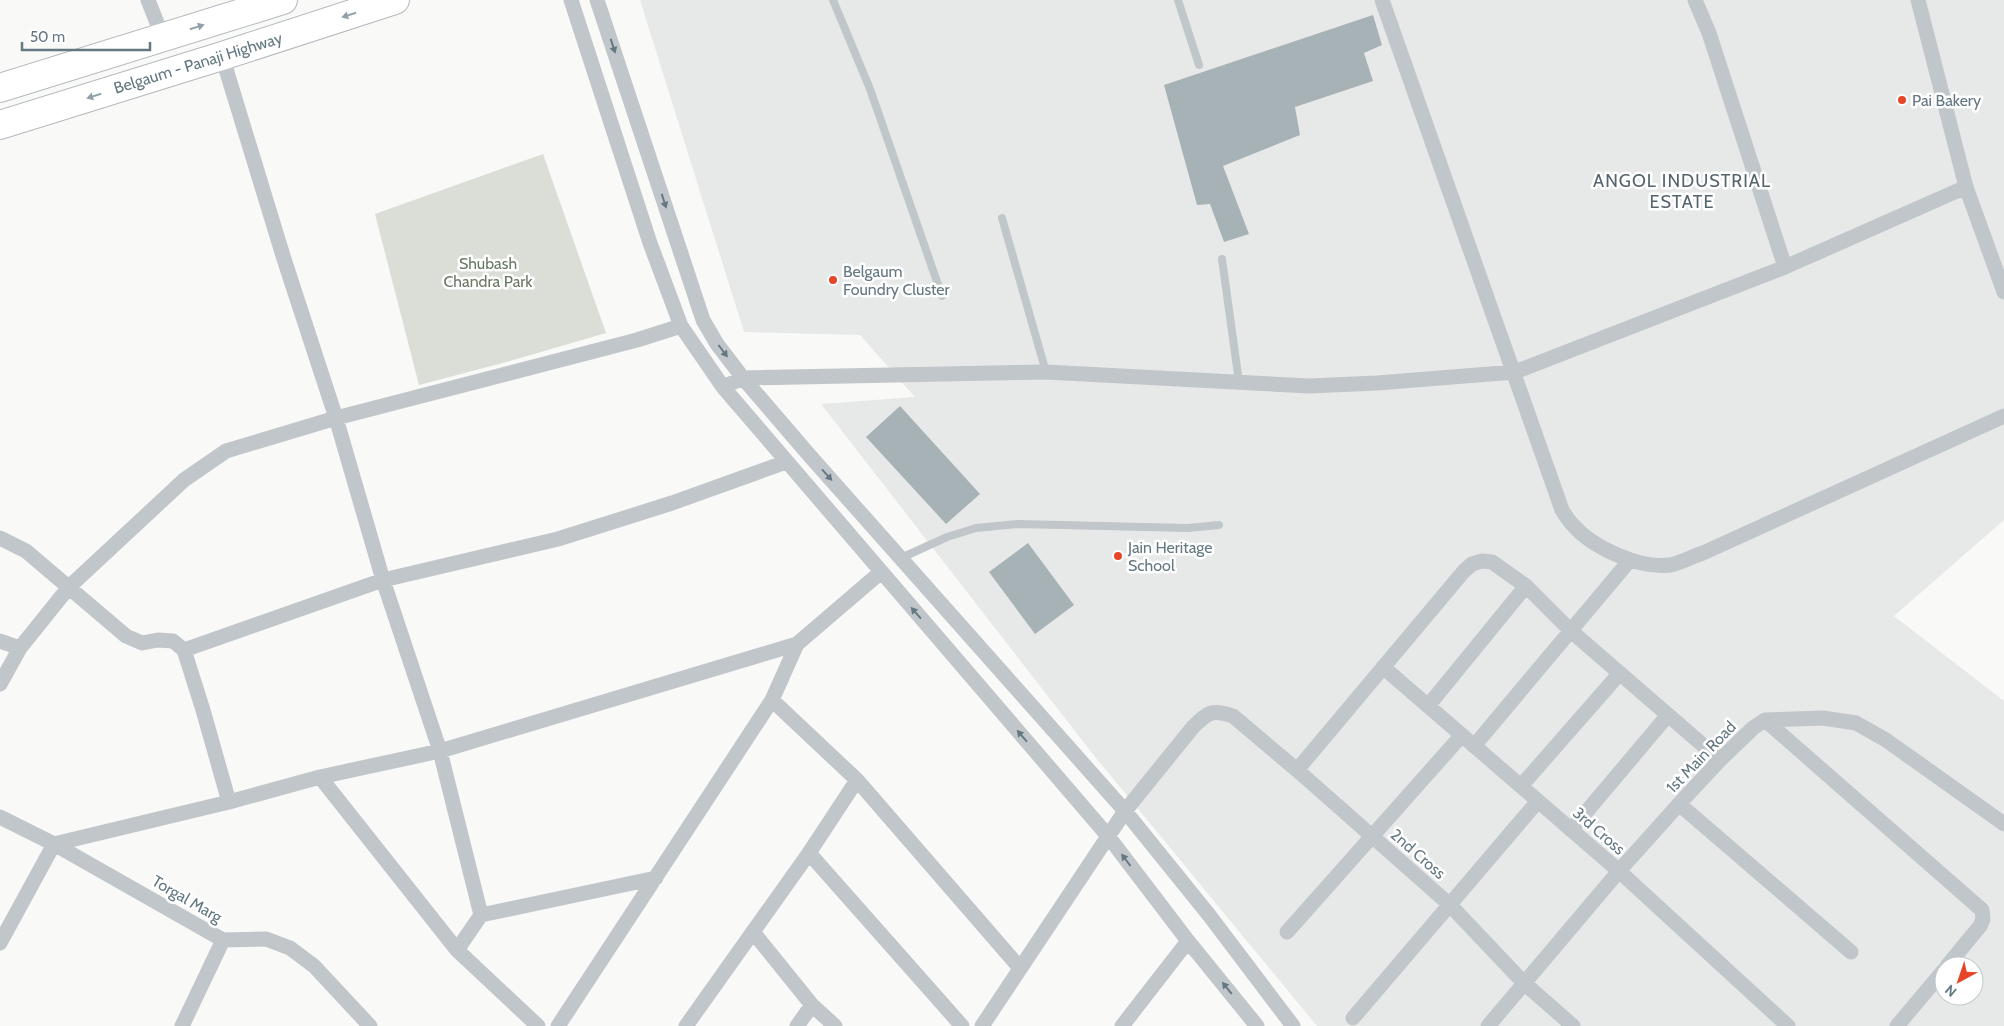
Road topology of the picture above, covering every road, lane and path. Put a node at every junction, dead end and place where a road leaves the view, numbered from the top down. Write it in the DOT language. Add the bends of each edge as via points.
graph roads {
  1 [pos="148,0"];
  2 [pos="284,0"];
  3 [pos="396,0"];
  4 [pos="572,0"];
  5 [pos="597,0"];
  6 [pos="833,0"];
  7 [pos="1178,0"];
  8 [pos="1382,0"];
  9 [pos="1695,0"];
  10 [pos="1918,0"];
  11 [pos="163,38"];
  12 [pos="222,56"];
  13 [pos="1199,65"];
  14 [pos="0,88"];
  15 [pos="0,125"];
  16 [pos="1966,187"];
  17 [pos="1002,218"];
  18 [pos="1222,259"];
  19 [pos="1785,267"];
  20 [pos="2004,292"];
  21 [pos="942,296"];
  22 [pos="681,326"];
  23 [pos="1046,372"];
  24 [pos="1515,372"];
  25 [pos="743,378"];
  26 [pos="1239,382"];
  27 [pos="723,387"];
  28 [pos="2004,416"];
  29 [pos="336,418"];
  30 [pos="786,462"];
  31 [pos="1219,526"];
  32 [pos="0,538"];
  33 [pos="901,558"];
  34 [pos="1630,560"];
  35 [pos="881,572"];
  36 [pos="383,580"];
  37 [pos="1526,586"];
  38 [pos="69,587"];
  39 [pos="1571,631"];
  40 [pos="0,641"];
  41 [pos="797,644"];
  42 [pos="20,648"];
  43 [pos="184,650"];
  44 [pos="1383,667"];
  45 [pos="1620,673"];
  46 [pos="0,684"];
  47 [pos="772,700"];
  48 [pos="1428,706"];
  49 [pos="1668,715"];
  50 [pos="1765,720"];
  51 [pos="1462,735"];
  52 [pos="1474,746"];
  53 [pos="440,751"];
  54 [pos="1720,760"];
  55 [pos="1297,770"];
  56 [pos="320,777"];
  57 [pos="857,780"];
  58 [pos="1521,786"];
  59 [pos="1538,801"];
  60 [pos="228,802"];
  61 [pos="1679,804"];
  62 [pos="1125,811"];
  63 [pos="0,817"];
  64 [pos="2004,824"];
  65 [pos="1572,830"];
  66 [pos="1108,836"];
  67 [pos="1372,837"];
  68 [pos="54,844"];
  69 [pos="809,853"];
  70 [pos="1619,871"];
  71 [pos="656,878"];
  72 [pos="1450,905"];
  73 [pos="481,915"];
  74 [pos="753,932"];
  75 [pos="1287,932"];
  76 [pos="223,940"];
  77 [pos="1188,941"];
  78 [pos="0,944"];
  79 [pos="456,950"];
  80 [pos="1851,952"];
  81 [pos="1956,956"];
  82 [pos="1020,968"];
  83 [pos="1934,982"];
  84 [pos="1524,983"];
  85 [pos="812,1005"];
  86 [pos="1353,1018"];
  87 [pos="182,1026"];
  88 [pos="370,1026"];
  89 [pos="538,1026"];
  90 [pos="558,1026"];
  91 [pos="686,1026"];
  92 [pos="797,1026"];
  93 [pos="834,1026"];
  94 [pos="962,1026"];
  95 [pos="982,1026"];
  96 [pos="1122,1026"];
  97 [pos="1257,1026"];
  98 [pos="1293,1026"];
  99 [pos="1488,1026"];
  100 [pos="1573,1026"];
  101 [pos="1788,1026"];
  102 [pos="1897,1026"];
  1 -- 11 [label="street"];
  11 -- 2 [label="highway, one-way"];
  3 -- 12 [label="highway, Belgaum - Panaji Highway, one-way"];
  4 -- 22 [label="street" via="650,244"];
  5 -- 25 [label="street, one-way" via="703,320"];
  6 -- 21 [label="lane" via="870,89"];
  7 -- 13 [label="lane"];
  8 -- 24 [label="street"];
  9 -- 19 [label="street" via="1709,33"];
  10 -- 16 [label="street"];
  11 -- 14 [label="highway"];
  12 -- 15 [label="highway, Belgaum - Panaji Highway, one-way"];
  12 -- 29 [label="street"];
  16 -- 19 [label="street"];
  16 -- 20 [label="street"];
  17 -- 23 [label="lane"];
  18 -- 26 [label="lane"];
  19 -- 24 [label="street"];
  22 -- 27 [label="street"];
  22 -- 29 [label="street"];
  23 -- 25 [label="street"];
  23 -- 26 [label="street"];
  24 -- 26 [label="street" via="1377,384 1309,386"];
  24 -- 34 [label="street" via="1562,510 1574,526 1596,544"];
  25 -- 27 [label="street"];
  25 -- 33 [label="street, one-way"];
  27 -- 30 [label="street"];
  28 -- 34 [label="street" via="1703,553 1671,564 1649,565"];
  29 -- 36 [label="street"];
  29 -- 38 [label="street" via="226,451 184,480"];
  30 -- 35 [label="street"];
  30 -- 36 [label="street" via="558,539"];
  31 -- 33 [label="lane" via="1018,524 976,528"];
  32 -- 38 [label="street" via="26,551"];
  33 -- 62 [label="street"];
  34 -- 39 [label="street"];
  35 -- 41 [label="street"];
  66 -- 35 [label="street, one-way"];
  36 -- 43 [label="street"];
  36 -- 53 [label="street"];
  37 -- 39 [label="street"];
  37 -- 44 [label="street" via="1492,562 1472,564"];
  37 -- 48 [label="street"];
  38 -- 42 [label="street"];
  38 -- 43 [label="street" via="126,636 142,643 172,641"];
  39 -- 45 [label="street"];
  39 -- 52 [label="street"];
  40 -- 42 [label="street"];
  41 -- 47 [label="street"];
  41 -- 53 [label="street"];
  42 -- 46 [label="street"];
  43 -- 60 [label="street"];
  44 -- 48 [label="street, 3rd Cross"];
  44 -- 55 [label="street"];
  45 -- 49 [label="street"];
  45 -- 58 [label="street"];
  47 -- 57 [label="street"];
  47 -- 71 [label="street"];
  48 -- 51 [label="street, 3rd Cross"];
  49 -- 54 [label="street"];
  49 -- 65 [label="street"];
  50 -- 54 [label="street, 1st Main Road"];
  50 -- 64 [label="street" via="1823,718 1856,723 1886,740"];
  50 -- 81 [label="street" via="1982,910 1980,926"];
  51 -- 52 [label="street, 3rd Cross"];
  51 -- 67 [label="street"];
  52 -- 58 [label="street, 3rd Cross"];
  53 -- 56 [label="street"];
  53 -- 73 [label="street"];
  54 -- 61 [label="street, 1st Main Road"];
  55 -- 62 [label="street, 2nd Cross" via="1233,716 1220,712 1205,715"];
  55 -- 67 [label="street, 2nd Cross"];
  56 -- 60 [label="street"];
  56 -- 79 [label="street"];
  57 -- 69 [label="street"];
  57 -- 82 [label="street"];
  58 -- 59 [label="street, 3rd Cross"];
  59 -- 65 [label="street, 3rd Cross"];
  59 -- 72 [label="street"];
  60 -- 68 [label="street"];
  61 -- 70 [label="street, 1st Main Road"];
  61 -- 80 [label="street"];
  62 -- 66 [label="street"];
  62 -- 98 [label="street"];
  63 -- 68 [label="street, Torgal Marg"];
  65 -- 70 [label="street, 3rd Cross"];
  77 -- 66 [label="street, one-way"];
  66 -- 82 [label="street"];
  67 -- 72 [label="street, 2nd Cross"];
  67 -- 75 [label="street"];
  68 -- 76 [label="street, Torgal Marg"];
  68 -- 78 [label="street"];
  69 -- 74 [label="street"];
  69 -- 94 [label="street"];
  70 -- 84 [label="street, 1st Main Road"];
  70 -- 101 [label="street, 3rd Cross"];
  71 -- 73 [label="street"];
  71 -- 90 [label="street"];
  72 -- 84 [label="street, 2nd Cross"];
  72 -- 86 [label="street"];
  73 -- 79 [label="street"];
  74 -- 85 [label="street"];
  74 -- 91 [label="street"];
  76 -- 87 [label="street"];
  76 -- 88 [label="street, Torgal Marg" via="266,939 290,948 314,966"];
  77 -- 96 [label="street"];
  97 -- 77 [label="street, one-way"];
  79 -- 89 [label="street"];
  82 -- 95 [label="street"];
  83 -- 102 [label="street"];
  84 -- 99 [label="street, 1st Main Road"];
  84 -- 100 [label="street, 2nd Cross"];
  85 -- 92 [label="street"];
  85 -- 93 [label="street"];
}
